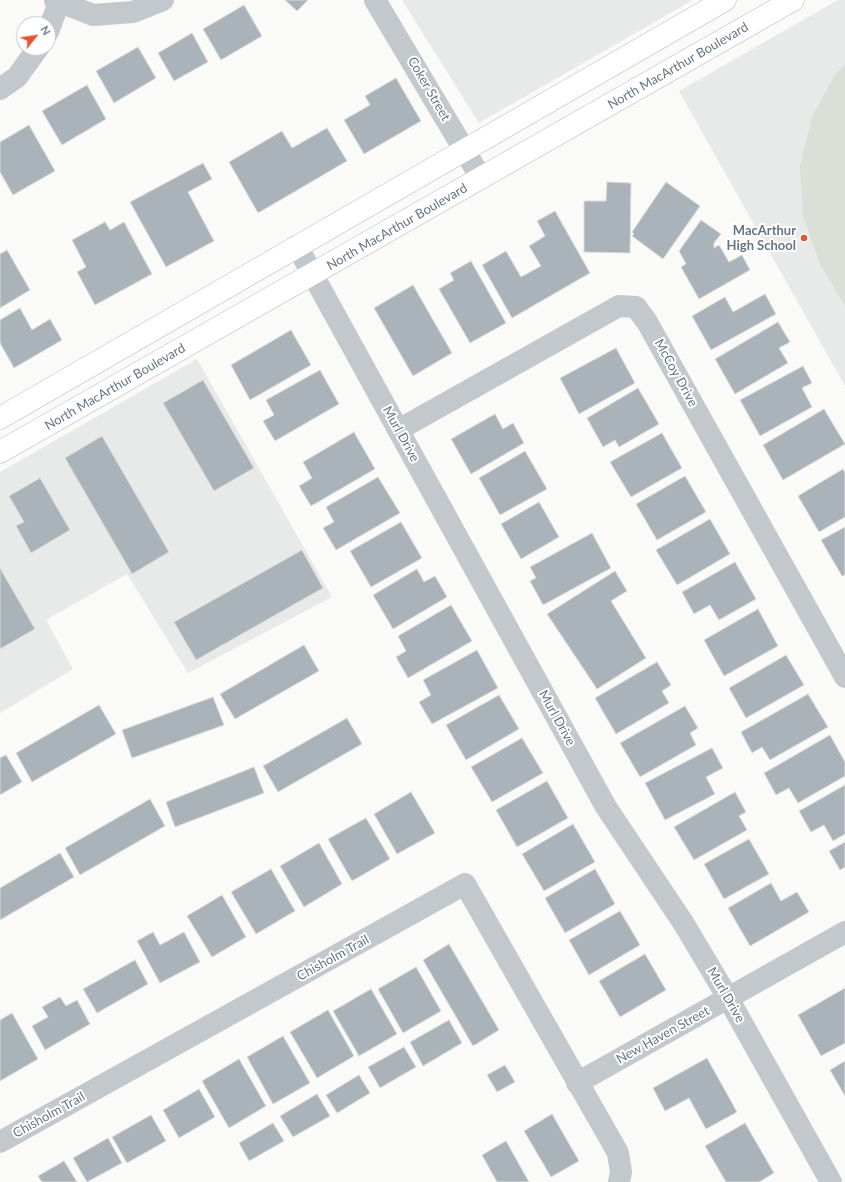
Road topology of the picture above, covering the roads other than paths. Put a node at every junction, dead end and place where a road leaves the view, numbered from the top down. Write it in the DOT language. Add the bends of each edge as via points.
graph roads {
  1 [pos="163,0"];
  2 [pos="375,0"];
  3 [pos="725,0"];
  4 [pos="793,0"];
  5 [pos="57,1"];
  6 [pos="53,16"];
  7 [pos="32,56"];
  8 [pos="0,89"];
  9 [pos="464,150"];
  10 [pos="482,178"];
  11 [pos="297,246"];
  12 [pos="312,274"];
  13 [pos="0,418"];
  14 [pos="398,430"];
  15 [pos="1,448"];
  16 [pos="845,677"];
  17 [pos="845,932"];
  18 [pos="728,998"];
  19 [pos="577,1083"];
  20 [pos="0,1142"];
  21 [pos="619,1182"];
  22 [pos="831,1182"];
  1 -- 5 [label="street" via="133,12 93,15"];
  2 -- 9 [label="street, Coker Street"];
  3 -- 9 [label="main road"];
  4 -- 10 [label="main road, North MacArthur Boulevard"];
  5 -- 6 [label="street"];
  7 -- 8 [label="street" via="17,77"];
  9 -- 10 [label="street, Coker Street"];
  9 -- 11 [label="main road"];
  10 -- 12 [label="main road, North MacArthur Boulevard"];
  11 -- 12 [label="street, Murl Drive"];
  11 -- 13 [label="main road"];
  12 -- 14 [label="street, Murl Drive"];
  12 -- 15 [label="main road, North MacArthur Boulevard"];
  14 -- 16 [label="street, McCoy Drive" via="619,306 636,307 647,322"];
  14 -- 18 [label="street, Murl Drive" via="606,807 684,924"];
  17 -- 18 [label="street, New Haven Street"];
  18 -- 19 [label="street, New Haven Street"];
  18 -- 22 [label="street, Murl Drive"];
  19 -- 20 [label="street, Chisholm Trail" via="465,884"];
  19 -- 21 [label="street" via="618,1153 621,1172"];
}
